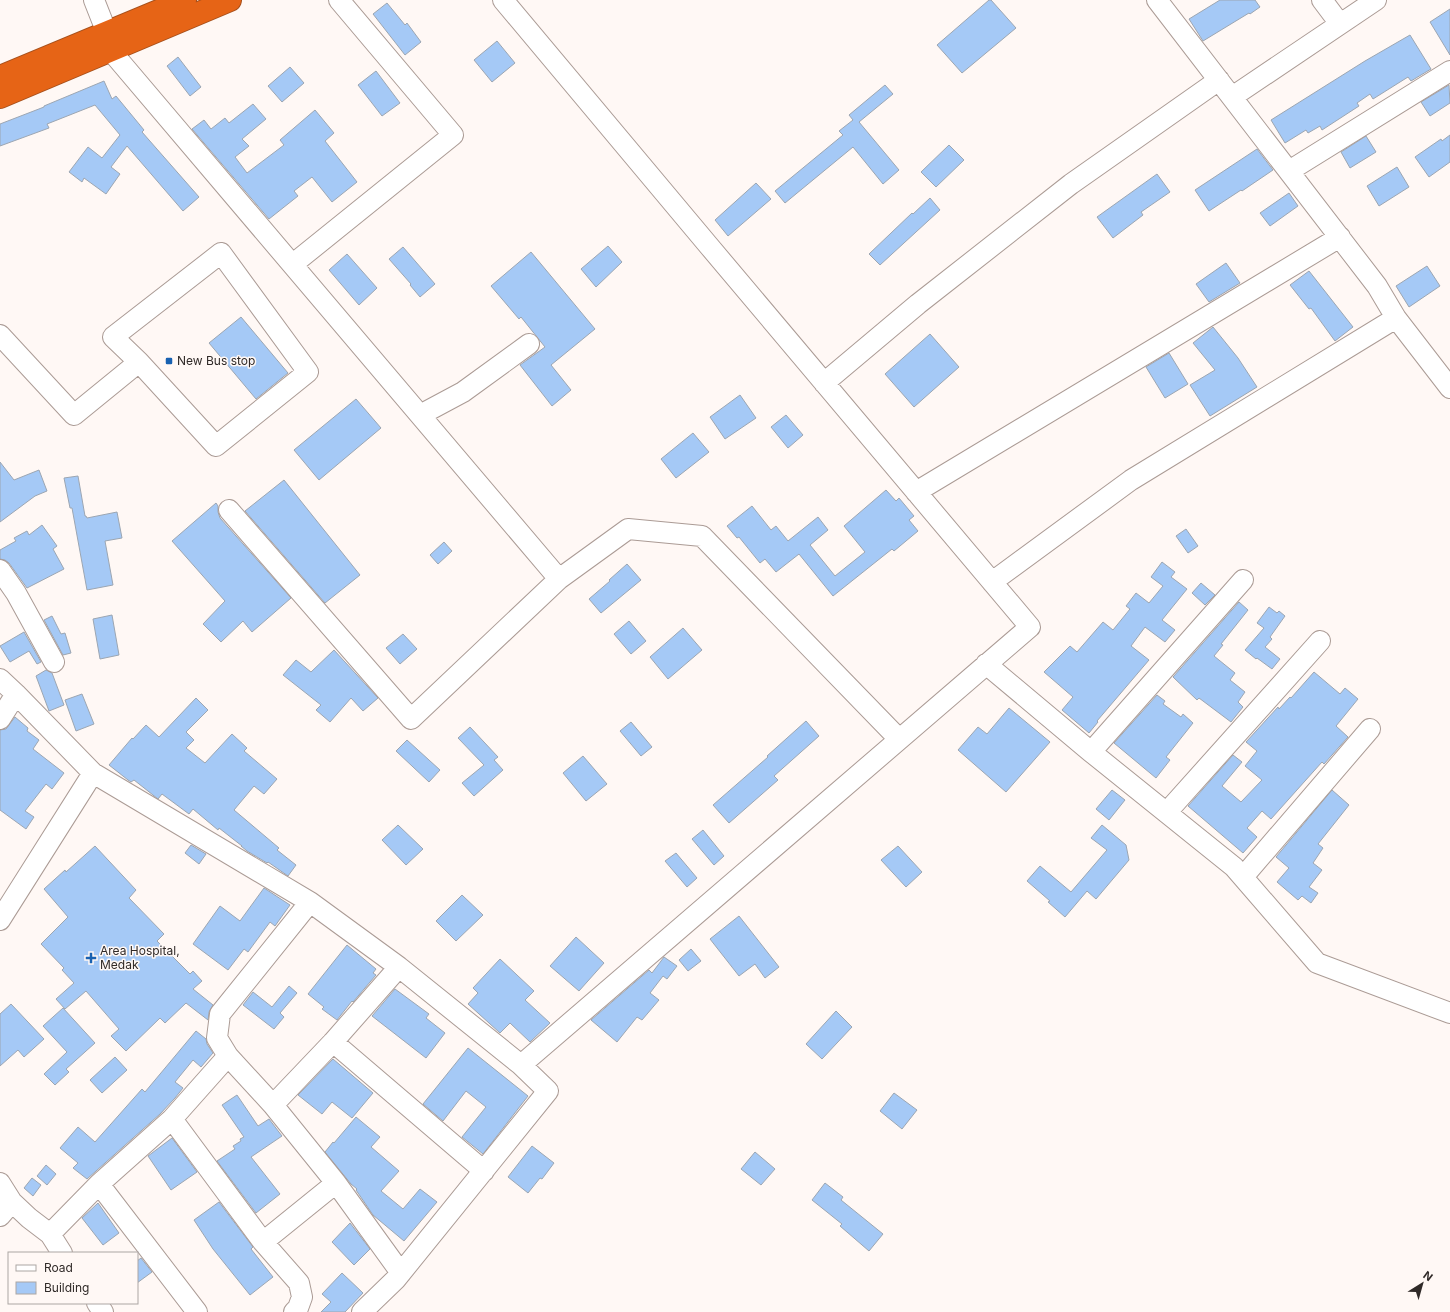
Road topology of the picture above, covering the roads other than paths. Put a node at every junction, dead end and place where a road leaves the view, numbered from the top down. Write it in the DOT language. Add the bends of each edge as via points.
graph roads {
  1 [pos="94,0"];
  2 [pos="185,0"];
  3 [pos="230,0"];
  4 [pos="339,0"];
  5 [pos="503,0"];
  6 [pos="1157,0"];
  7 [pos="1322,0"];
  8 [pos="1376,0"];
  9 [pos="1340,24"];
  10 [pos="109,42"];
  11 [pos="1450,71"];
  12 [pos="0,77"];
  13 [pos="1219,80"];
  14 [pos="1232,96"];
  15 [pos="0,97"];
  16 [pos="1289,171"];
  17 [pos="1340,237"];
  18 [pos="293,264"];
  19 [pos="1396,318"];
  20 [pos="0,335"];
  21 [pos="529,344"];
  22 [pos="139,362"];
  23 [pos="824,384"];
  24 [pos="1450,388"];
  25 [pos="420,415"];
  26 [pos="916,492"];
  27 [pos="229,510"];
  28 [pos="0,570"];
  29 [pos="559,579"];
  30 [pos="1243,580"];
  31 [pos="992,582"];
  32 [pos="1320,641"];
  33 [pos="54,662"];
  34 [pos="986,664"];
  35 [pos="0,679"];
  36 [pos="16,694"];
  37 [pos="0,719"];
  38 [pos="1370,729"];
  39 [pos="899,739"];
  40 [pos="1091,752"];
  41 [pos="93,773"];
  42 [pos="1167,812"];
  43 [pos="1243,876"];
  44 [pos="310,902"];
  45 [pos="0,920"];
  46 [pos="399,967"];
  47 [pos="1450,1013"];
  48 [pos="333,1042"];
  49 [pos="228,1056"];
  50 [pos="521,1065"];
  51 [pos="273,1105"];
  52 [pos="172,1119"];
  53 [pos="484,1171"];
  54 [pos="0,1183"];
  55 [pos="336,1183"];
  56 [pos="99,1184"];
  57 [pos="6,1209"];
  58 [pos="50,1234"];
  59 [pos="263,1242"];
  60 [pos="61,1252"];
  61 [pos="401,1273"];
  62 [pos="196,1312"];
  63 [pos="294,1312"];
  64 [pos="362,1312"];
  1 -- 10 [label="street"];
  2 -- 10 [label="highway"];
  3 -- 10 [label="highway"];
  4 -- 18 [label="street" via="453,135"];
  5 -- 23 [label="street"];
  6 -- 13 [label="street"];
  7 -- 9 [label="street"];
  8 -- 9 [label="street"];
  9 -- 14 [label="street"];
  10 -- 12 [label="highway"];
  10 -- 15 [label="highway"];
  10 -- 18 [label="street"];
  11 -- 16 [label="street"];
  13 -- 14 [label="street"];
  13 -- 23 [label="street" via="1071,184 918,304"];
  14 -- 16 [label="street"];
  16 -- 17 [label="street"];
  17 -- 19 [label="street" via="1377,286"];
  17 -- 26 [label="street"];
  18 -- 25 [label="street"];
  19 -- 24 [label="street"];
  19 -- 31 [label="street" via="1131,480"];
  20 -- 22 [label="street" via="74,415"];
  21 -- 25 [label="street" via="462,392"];
  22 -- 22 [label="street" via="113,337 221,253 308,372 216,446"];
  23 -- 26 [label="street"];
  25 -- 29 [label="street"];
  26 -- 31 [label="street"];
  27 -- 29 [label="street" via="411,719"];
  28 -- 33 [label="street" via="16,592"];
  29 -- 39 [label="street" via="628,529 702,536"];
  30 -- 40 [label="street"];
  31 -- 34 [label="street" via="1030,627"];
  32 -- 42 [label="street"];
  34 -- 39 [label="street"];
  34 -- 40 [label="street"];
  35 -- 36 [label="street"];
  36 -- 37 [label="street"];
  36 -- 41 [label="street"];
  38 -- 43 [label="street"];
  39 -- 50 [label="street"];
  40 -- 42 [label="street"];
  41 -- 44 [label="street"];
  41 -- 45 [label="street"];
  42 -- 43 [label="street"];
  43 -- 47 [label="street" via="1317,963"];
  44 -- 46 [label="street"];
  44 -- 49 [label="street" via="220,1014 217,1038"];
  46 -- 48 [label="street"];
  46 -- 50 [label="street"];
  48 -- 51 [label="street"];
  48 -- 53 [label="street"];
  49 -- 51 [label="street"];
  49 -- 52 [label="street"];
  50 -- 53 [label="street" via="548,1091"];
  51 -- 55 [label="street"];
  52 -- 56 [label="street"];
  52 -- 59 [label="street"];
  53 -- 61 [label="street"];
  54 -- 57 [label="street"];
  55 -- 59 [label="street"];
  55 -- 61 [label="street"];
  56 -- 58 [label="street"];
  56 -- 62 [label="street"];
  57 -- 58 [label="street" via="29,1218"];
  58 -- 60 [label="street"];
  59 -- 63 [label="street" via="299,1283 302,1297"];
  61 -- 64 [label="street"];
}
